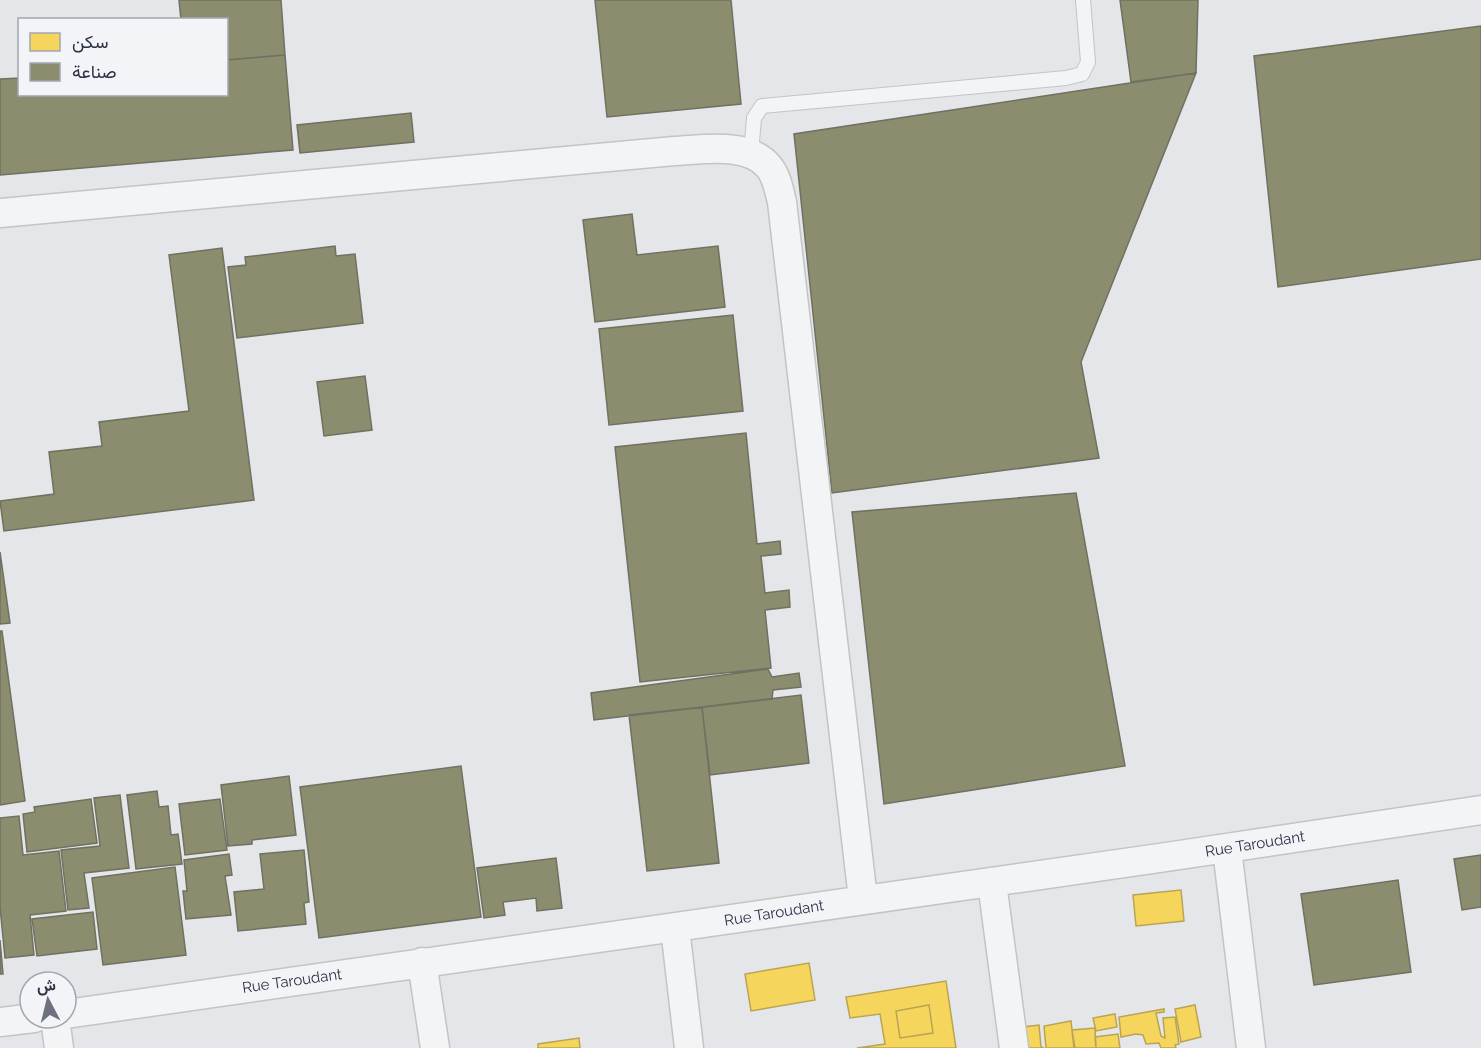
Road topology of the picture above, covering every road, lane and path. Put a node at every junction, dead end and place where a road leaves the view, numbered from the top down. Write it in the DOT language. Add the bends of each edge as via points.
graph roads {
  1 [pos="1083,0"];
  2 [pos="751,154"];
  3 [pos="0,213"];
  4 [pos="1481,810"];
  5 [pos="1227,849"];
  6 [pos="992,883"];
  7 [pos="862,899"];
  8 [pos="675,928"];
  9 [pos="422,962"];
  10 [pos="78,1012"];
  11 [pos="18,1020"];
  12 [pos="0,1022"];
  13 [pos="57,1030"];
  14 [pos="59,1048"];
  15 [pos="435,1048"];
  16 [pos="689,1048"];
  17 [pos="1014,1048"];
  18 [pos="1251,1048"];
  1 -- 2 [label="lane" via="1088,62 1082,74 762,106 754,118"];
  2 -- 3 [label="street" via="729,149 674,151"];
  2 -- 7 [label="street" via="767,164 782,202"];
  4 -- 5 [label="street, Rue Taroudant"];
  5 -- 6 [label="street, Rue Taroudant"];
  5 -- 18 [label="street"];
  6 -- 7 [label="street, Rue Taroudant"];
  6 -- 17 [label="street"];
  7 -- 8 [label="street, Rue Taroudant"];
  8 -- 9 [label="street, Rue Taroudant"];
  8 -- 16 [label="street"];
  9 -- 10 [label="street, Rue Taroudant"];
  9 -- 15 [label="street"];
  11 -- 12 [label="street"];
  13 -- 14 [label="street"];
}
